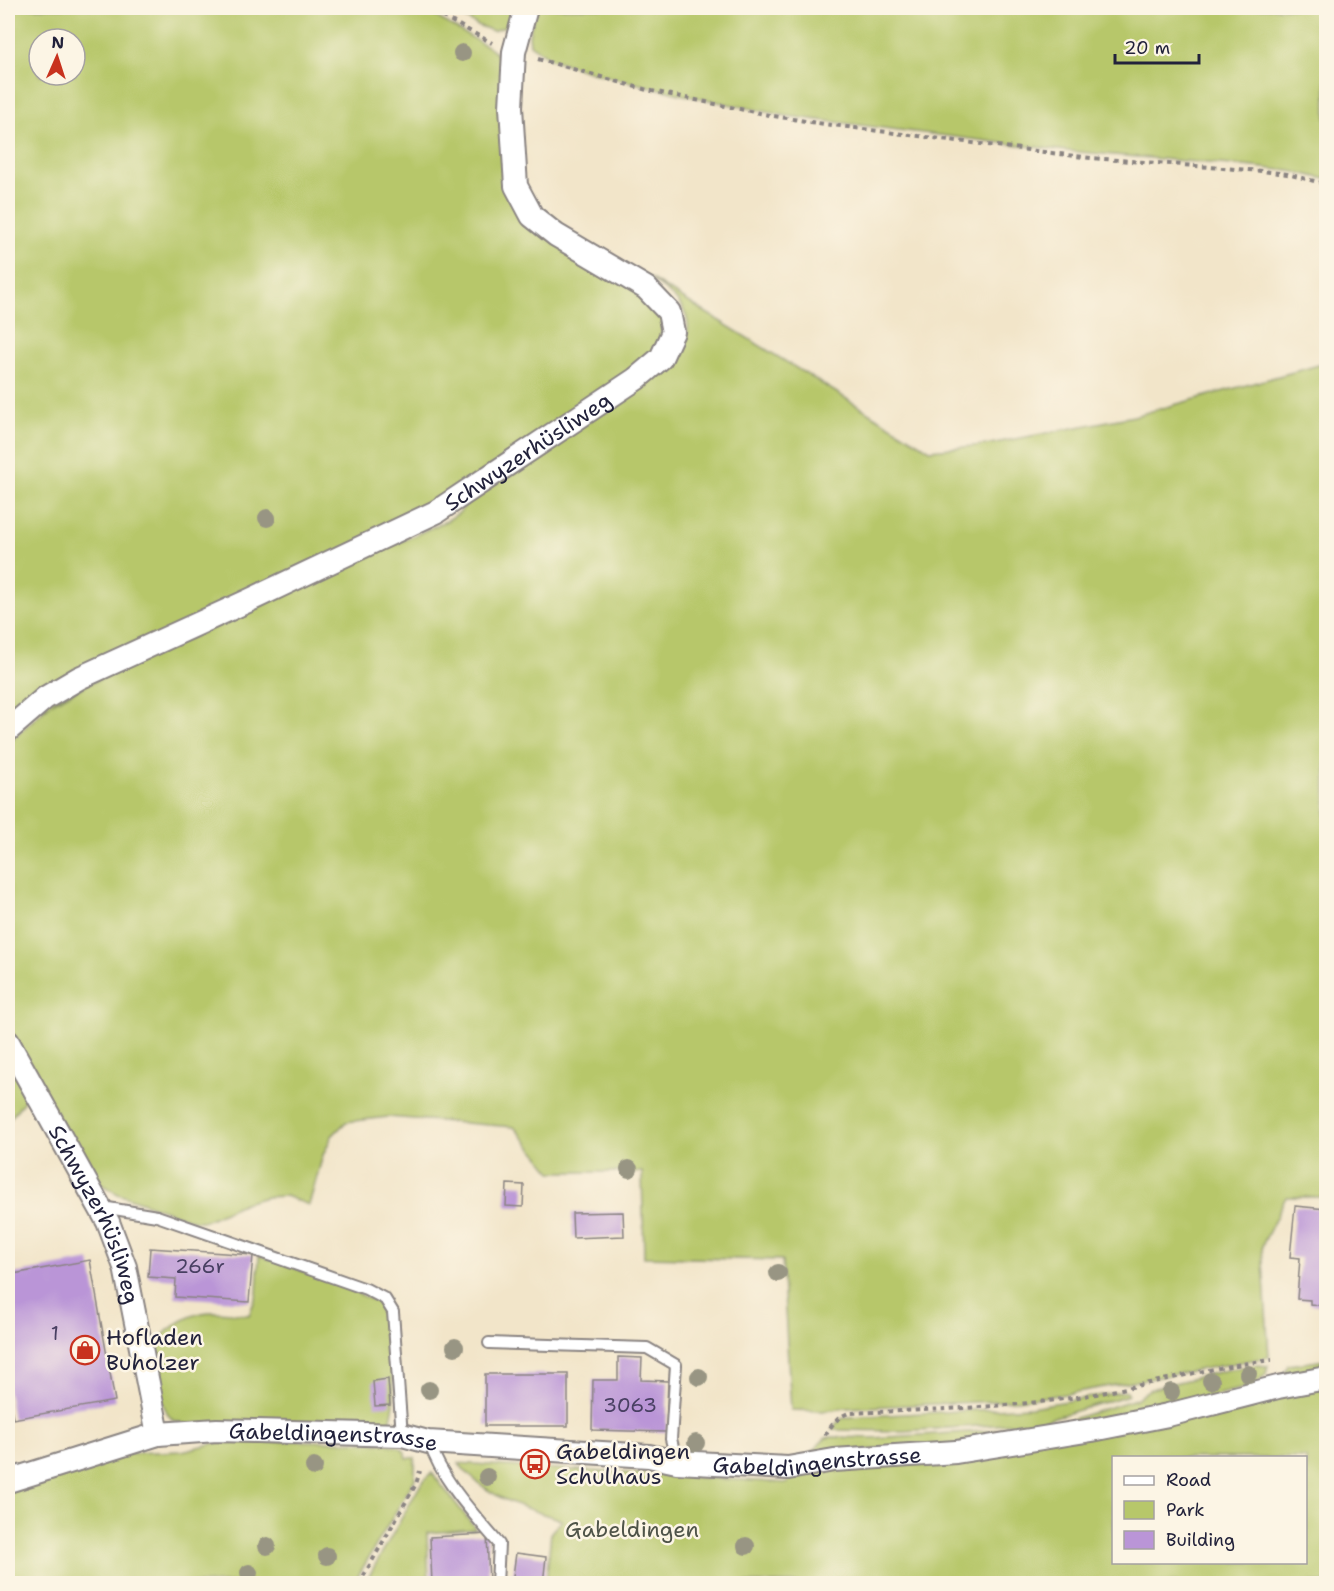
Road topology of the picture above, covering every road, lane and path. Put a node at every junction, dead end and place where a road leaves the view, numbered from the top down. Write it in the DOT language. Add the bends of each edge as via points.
graph roads {
  1 [pos="427,8"];
  2 [pos="526,8"];
  3 [pos="514,52"];
  4 [pos="1326,184"];
  5 [pos="8,730"];
  6 [pos="8,1042"];
  7 [pos="99,1206"];
  8 [pos="489,1342"];
  9 [pos="1280,1359"];
  10 [pos="1326,1377"];
  11 [pos="158,1434"];
  12 [pos="402,1435"];
  13 [pos="818,1441"];
  14 [pos="429,1442"];
  15 [pos="677,1462"];
  16 [pos="8,1481"];
  17 [pos="359,1584"];
  18 [pos="497,1584"];
  1 -- 3 [label="path"];
  2 -- 3 [label="street, Schwyzerhüsliweg"];
  3 -- 4 [label="path" via="647,90 774,116 1091,158 1287,174"];
  3 -- 5 [label="street, Schwyzerhüsliweg" via="511,107 516,186 532,216 556,235 646,288 669,312 673,332 661,358 436,512 79,678 45,698"];
  6 -- 7 [label="street, Schwyzerhüsliweg"];
  7 -- 11 [label="street, Schwyzerhüsliweg" via="125,1267"];
  7 -- 12 [label="lane" via="157,1216 385,1299 393,1312"];
  8 -- 15 [label="lane" via="648,1348 676,1365 671,1439"];
  9 -- 13 [label="path" via="1046,1401 849,1413 834,1422"];
  10 -- 15 [label="street, Gabeldingenstrasse" via="1168,1415 956,1452 834,1460 788,1468"];
  11 -- 12 [label="street, Gabeldingenstrasse" via="217,1430"];
  11 -- 16 [label="street, Gabeldingenstrasse"];
  12 -- 14 [label="street, Gabeldingenstrasse"];
  14 -- 15 [label="street, Gabeldingenstrasse" via="649,1456"];
  14 -- 17 [label="path" via="416,1484"];
  14 -- 18 [label="lane" via="453,1490 499,1544"];
}
